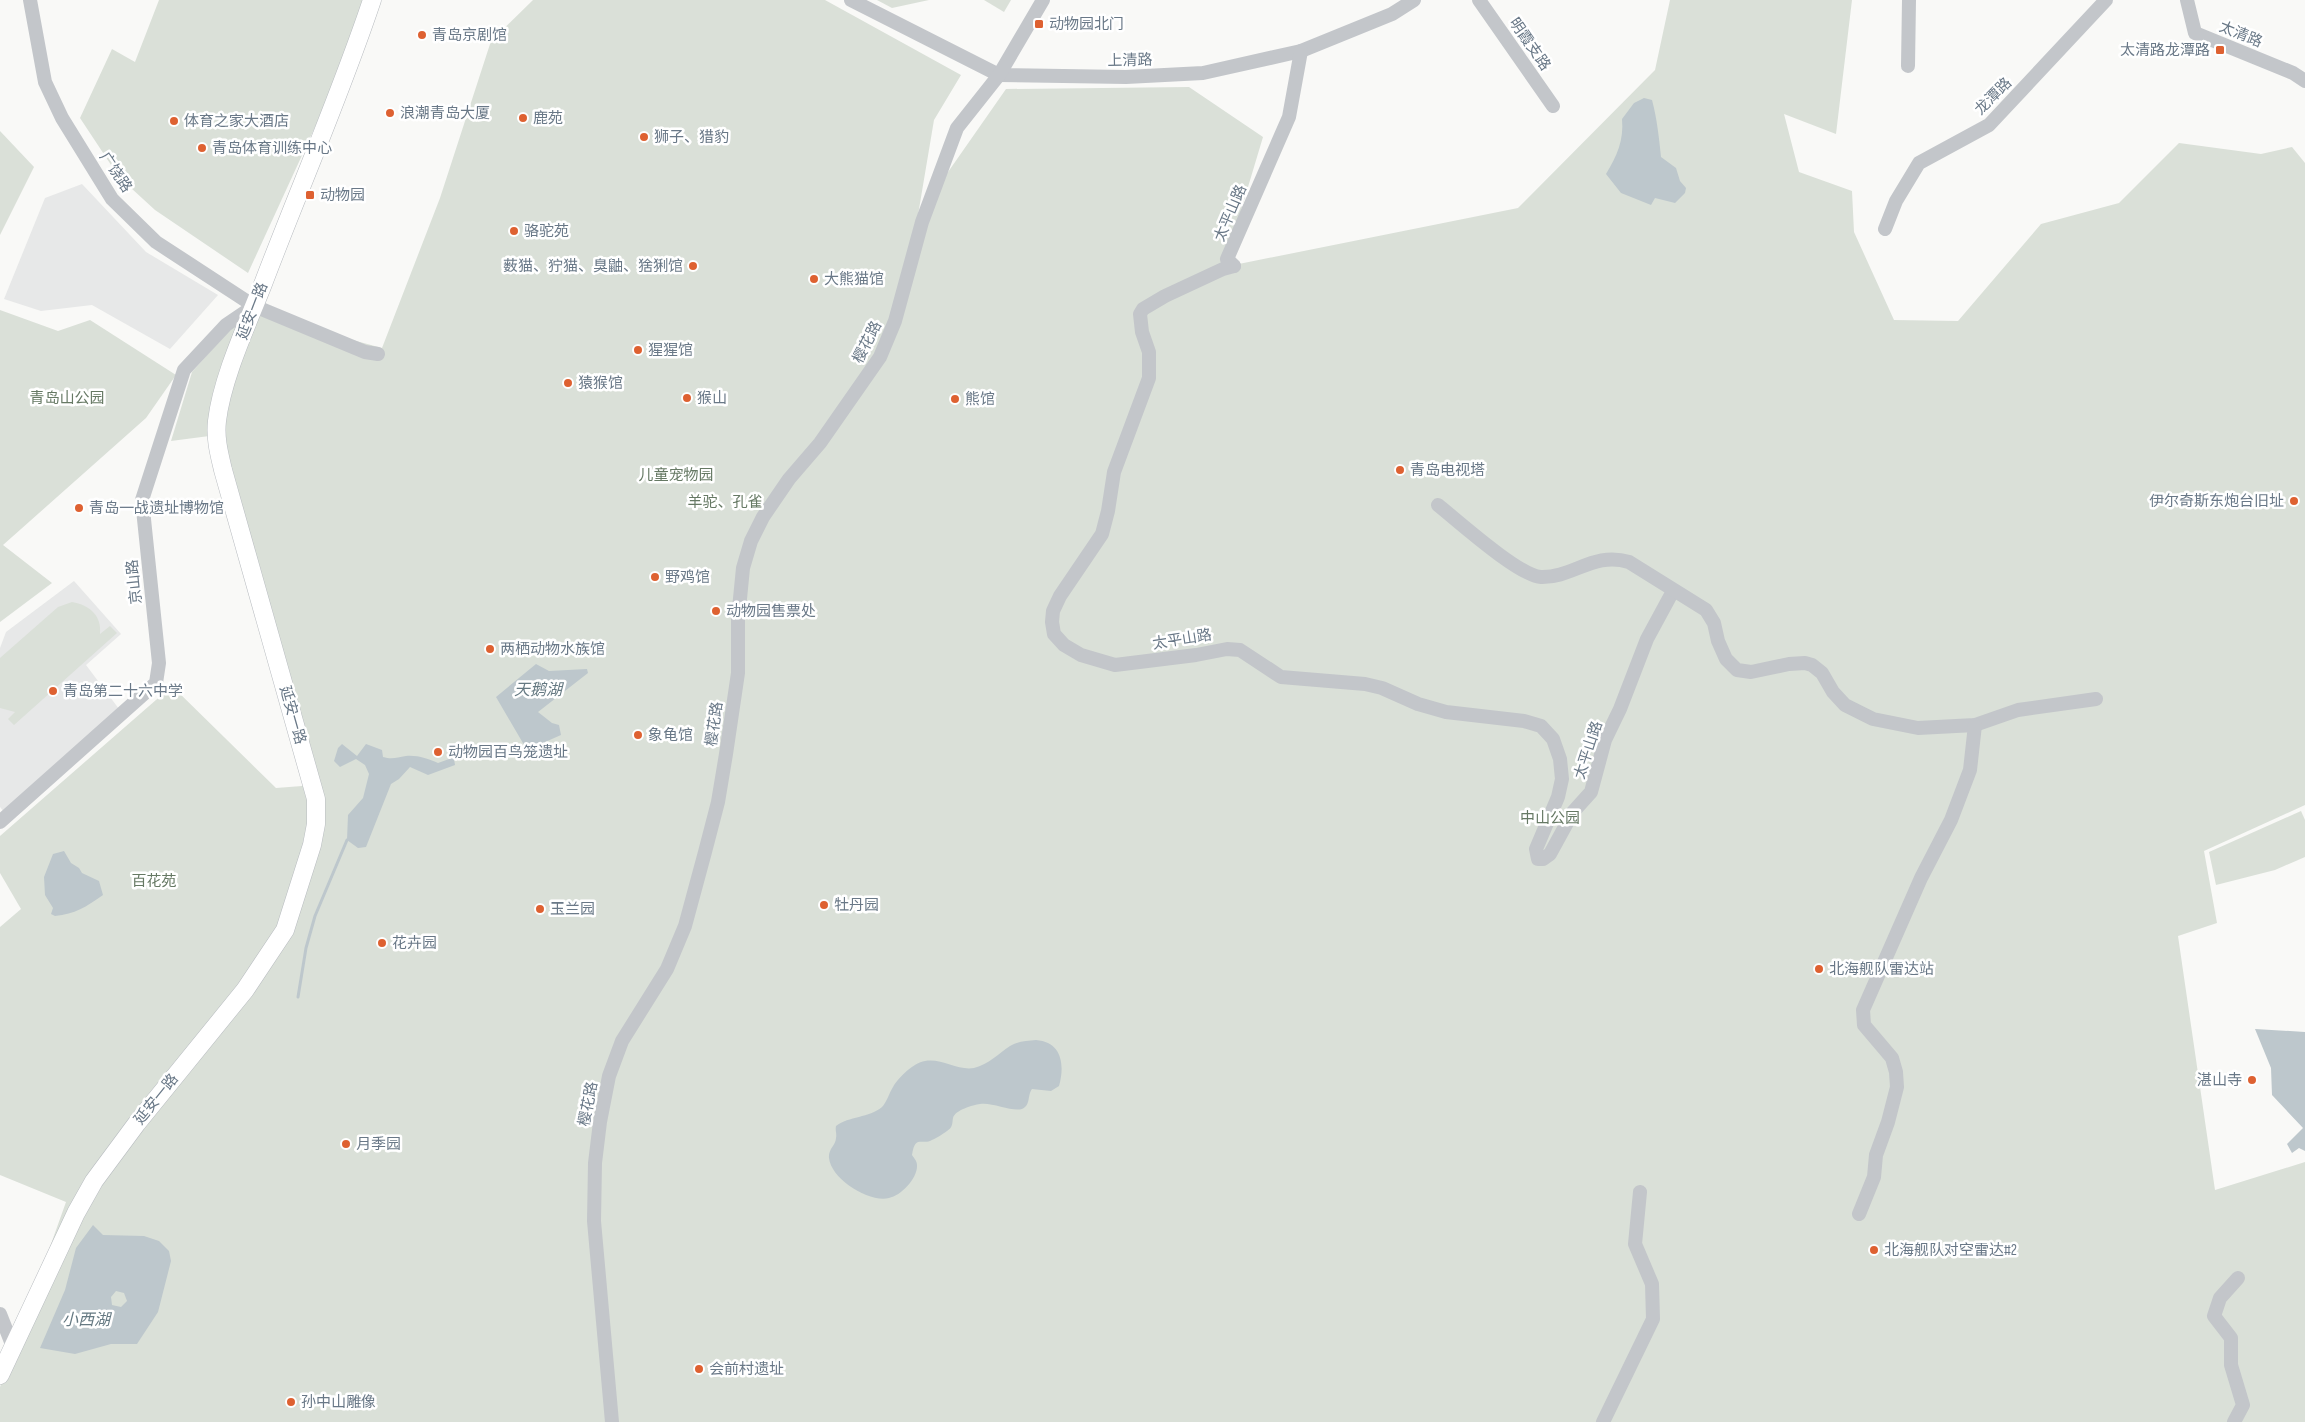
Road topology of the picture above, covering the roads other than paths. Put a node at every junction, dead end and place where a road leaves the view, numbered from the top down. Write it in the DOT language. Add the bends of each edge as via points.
graph roads {
  1 [pos="30,0"];
  2 [pos="372,0"];
  3 [pos="851,0"];
  4 [pos="1043,0"];
  5 [pos="1414,0"];
  6 [pos="1480,0"];
  7 [pos="1909,0"];
  8 [pos="2106,0"];
  9 [pos="2186,0"];
  10 [pos="1301,51"];
  11 [pos="1908,66"];
  12 [pos="999,75"];
  13 [pos="2305,81"];
  14 [pos="1553,106"];
  15 [pos="1885,229"];
  16 [pos="254,306"];
  17 [pos="378,354"];
  18 [pos="1438,505"];
  19 [pos="1673,591"];
  20 [pos="2096,699"];
  21 [pos="1975,725"];
  22 [pos="0,822"];
  23 [pos="1640,1192"];
  24 [pos="1859,1214"];
  25 [pos="2238,1278"];
  26 [pos="0,1308"];
  27 [pos="0,1314"];
  28 [pos="26,1320"];
  29 [pos="7,1354"];
  30 [pos="0,1375"];
  31 [pos="612,1422"];
  32 [pos="1603,1422"];
  33 [pos="2234,1422"];
  1 -- 16 [label="street, 广饶路" via="45,82 62,118 112,199 156,242"];
  2 -- 16 [label="main road, 延安一路" via="353,57"];
  3 -- 12 [label="street, 上清路"];
  4 -- 12 [label="street, 樱花路"];
  5 -- 10 [label="street, 上清路" via="1392,14"];
  6 -- 14 [label="street, 明霞支路"];
  7 -- 11 [label="street"];
  8 -- 15 [label="street, 龙潭路" via="1988,125 1919,163 1896,201"];
  9 -- 13 [label="street, 太清路" via="2195,33 2293,73"];
  10 -- 12 [label="street, 上清路" via="1203,74 1126,77"];
  10 -- 19 [label="street, 太平山路" via="1289,118 1227,259 1234,266 1164,296 1140,314 1149,352 1149,378 1114,472 1102,534 1060,596 1053,611 1054,634 1064,645 1082,655 1115,665 1227,649 1240,650 1281,677 1365,684 1446,712 1541,726 1552,739 1560,759 1562,778 1558,797 1536,849 1538,859 1543,859 1550,854 1573,812 1591,792 1605,740 1647,639"];
  12 -- 31 [label="street, 樱花路" via="957,128 922,222 895,321 880,357 826,435 789,479 748,550 738,619 738,673 718,802 685,926 667,969 622,1041 600,1122 595,1163 594,1221"];
  16 -- 17 [label="street, 广饶路" via="365,352"];
  16 -- 22 [label="street, 京山路" via="226,325 184,370 142,500 159,663 156,683"];
  16 -- 28 [label="main road, 延安一路" via="221,401 217,447 312,783 317,811 314,834 285,930 245,990 142,1116 94,1181"];
  18 -- 19 [label="street" via="1518,568 1539,577 1558,575 1596,560 1616,558 1629,562"];
  19 -- 21 [label="street" via="1706,610 1714,622 1726,659 1737,670 1751,672 1805,663 1822,673 1844,705 1873,719 1918,728"];
  20 -- 21 [label="street" via="2018,710"];
  21 -- 24 [label="street" via="1970,770 1951,820 1921,878 1863,1010 1864,1025 1892,1058 1897,1087 1876,1155 1874,1177"];
  23 -- 32 [label="street" via="1635,1244 1652,1284 1653,1319"];
  25 -- 33 [label="street" via="2220,1298 2214,1316 2231,1338 2231,1365 2243,1404"];
  26 -- 28 [label="street" via="11,1316"];
  27 -- 29 [label="street"];
  28 -- 29 [label="main road, 延安一路"];
  29 -- 30 [label="main road, 延安一路"];
}
